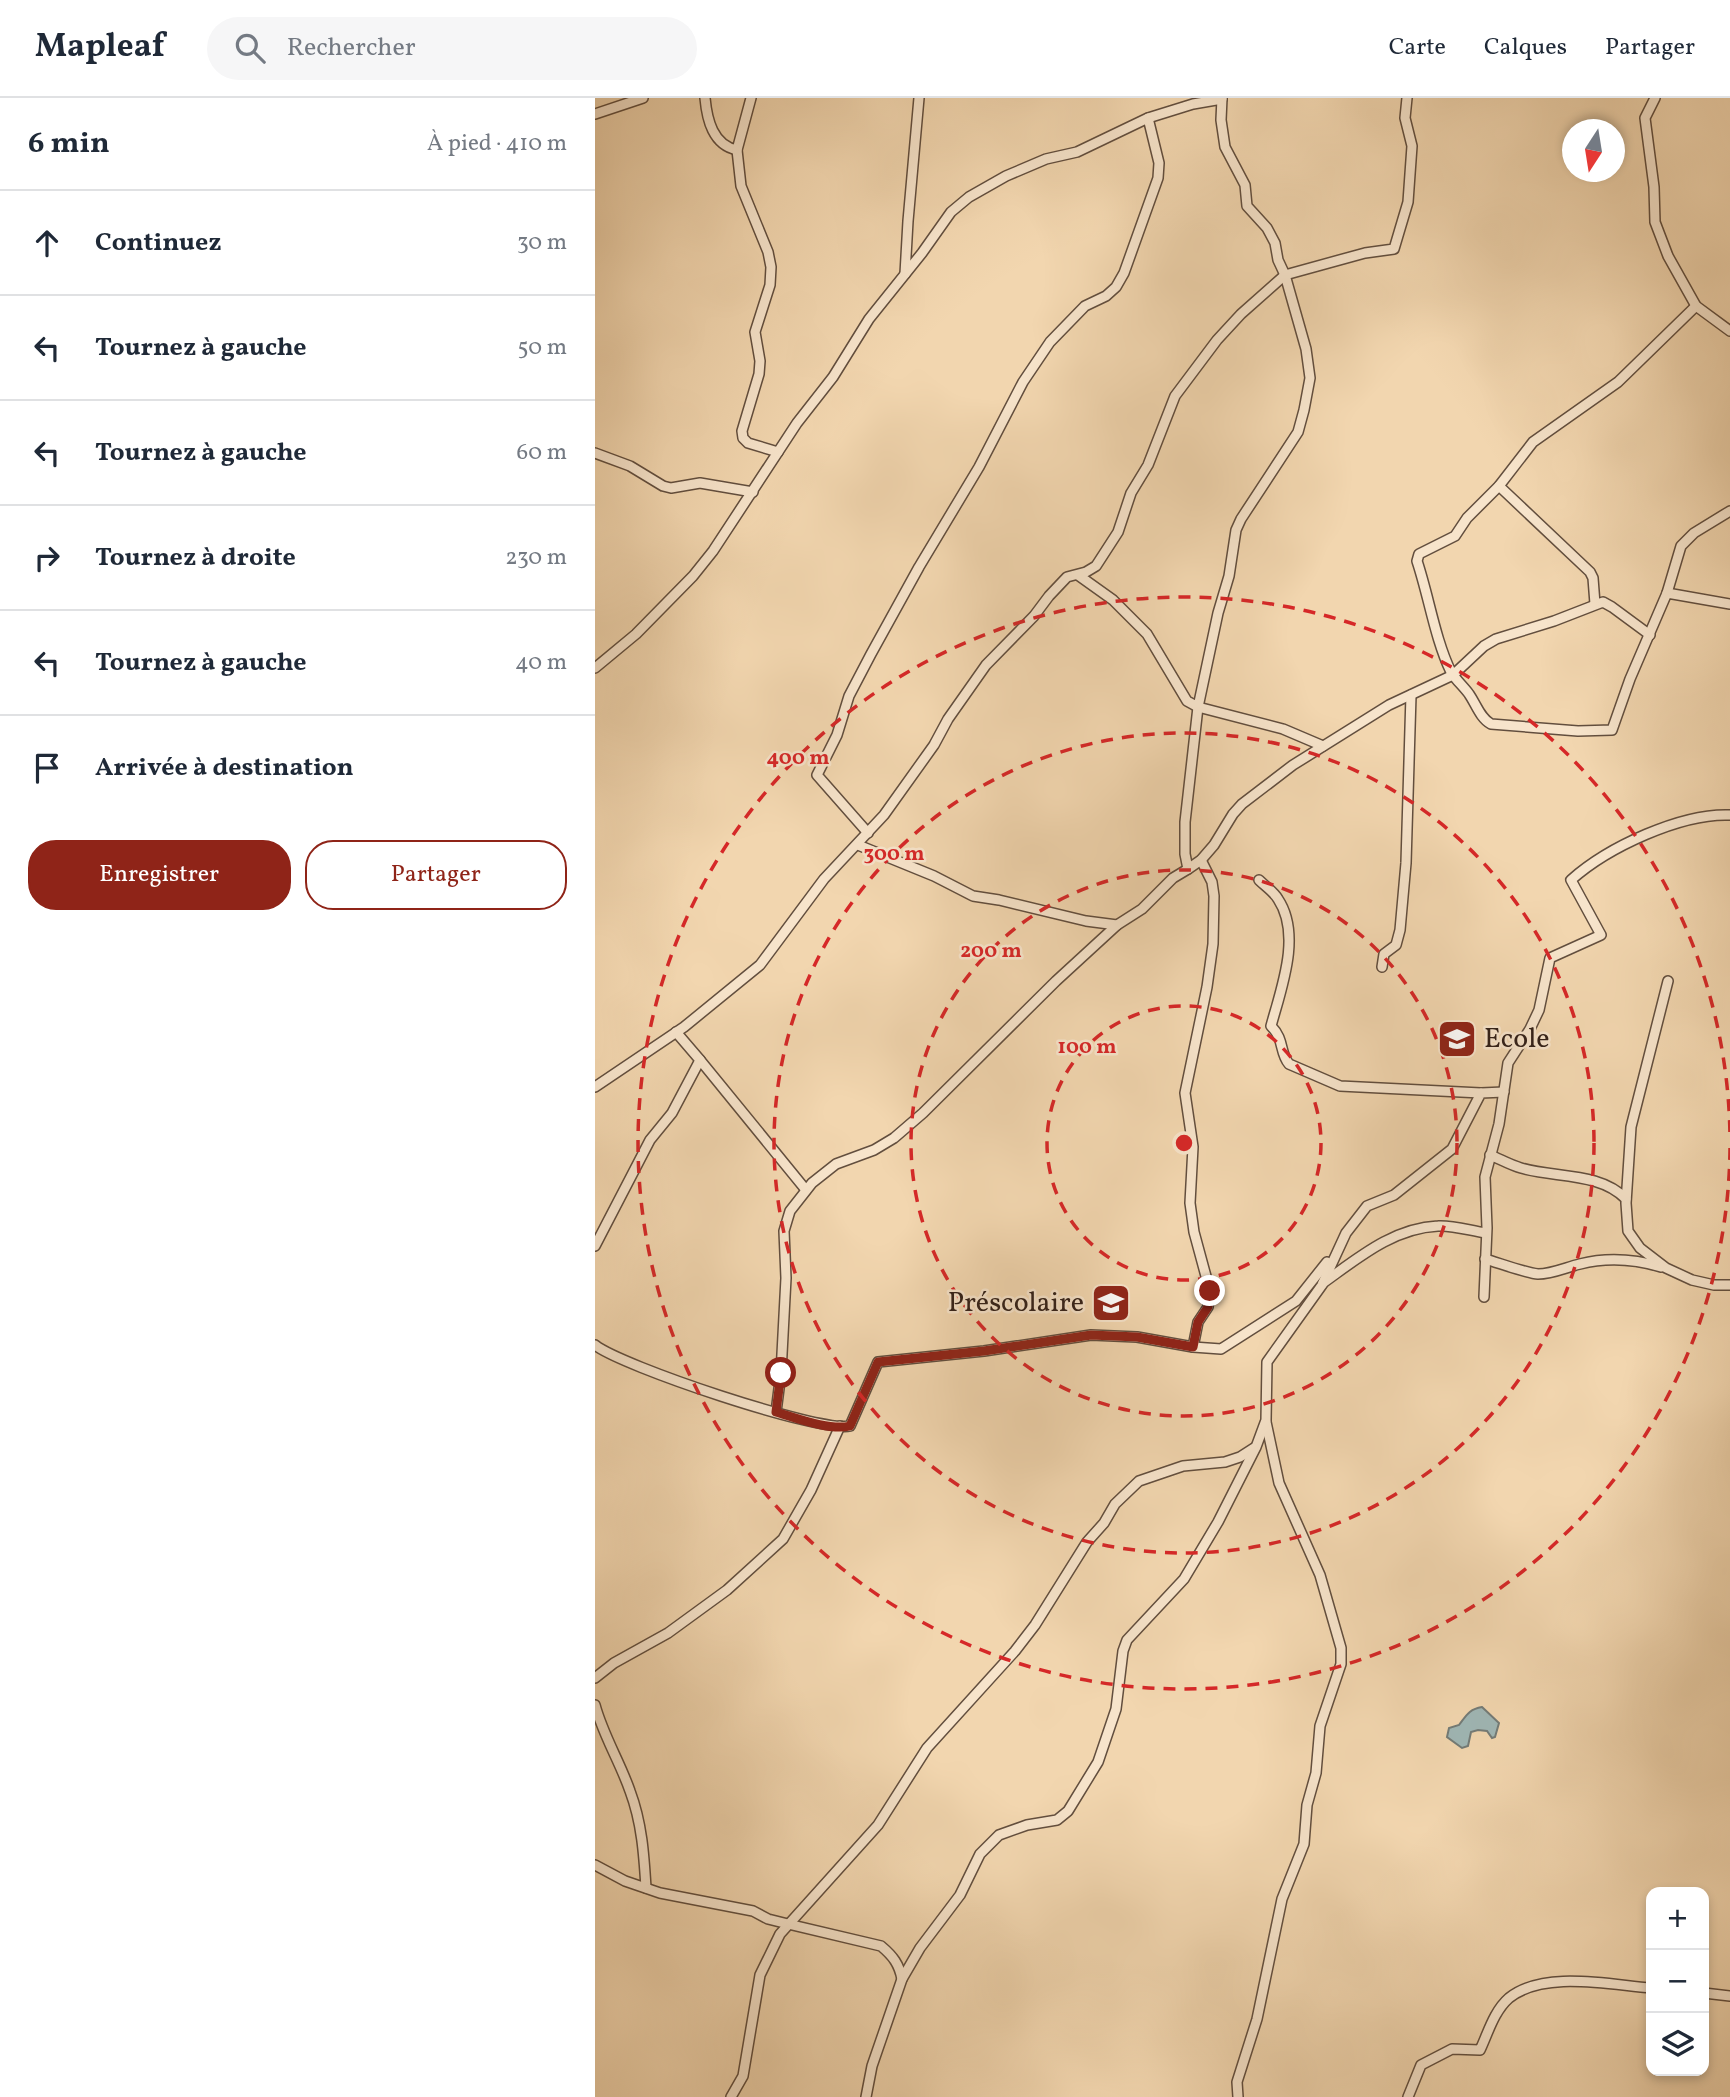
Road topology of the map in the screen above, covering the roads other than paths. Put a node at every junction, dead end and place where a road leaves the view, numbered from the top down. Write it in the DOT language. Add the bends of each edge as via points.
graph roads {
  1 [pos="643,98"];
  2 [pos="705,98"];
  3 [pos="751,98"];
  4 [pos="919,98"];
  5 [pos="1407,98"];
  6 [pos="1655,98"];
  7 [pos="1222,99"];
  8 [pos="595,114"];
  9 [pos="1148,118"];
  10 [pos="737,150"];
  11 [pos="905,274"];
  12 [pos="1285,275"];
  13 [pos="1696,306"];
  14 [pos="1730,331"];
  15 [pos="778,452"];
  16 [pos="595,453"];
  17 [pos="1499,486"];
  18 [pos="753,492"];
  19 [pos="1730,511"];
  20 [pos="1078,575"];
  21 [pos="1667,593"];
  22 [pos="1595,604"];
  23 [pos="1730,604"];
  24 [pos="1650,635"];
  25 [pos="595,668"];
  26 [pos="1453,675"];
  27 [pos="1411,695"];
  28 [pos="1198,707"];
  29 [pos="1323,746"];
  30 [pos="1730,815"];
  31 [pos="868,833"];
  32 [pos="857,845"];
  33 [pos="1201,860"];
  34 [pos="1188,869"];
  35 [pos="1259,880"];
  36 [pos="1117,925"];
  37 [pos="1382,967"];
  38 [pos="1668,981"];
  39 [pos="676,1032"];
  40 [pos="700,1060"];
  41 [pos="595,1087"];
  42 [pos="1481,1093"];
  43 [pos="1504,1093"];
  44 [pos="1490,1155"];
  45 [pos="806,1190"];
  46 [pos="1626,1199"];
  47 [pos="1486,1233"];
  48 [pos="595,1246"];
  49 [pos="1334,1254"];
  50 [pos="1485,1259"];
  51 [pos="1666,1268"];
  52 [pos="1322,1284"];
  53 [pos="1730,1285"];
  54 [pos="1484,1297"];
  55 [pos="595,1345"];
  56 [pos="1193,1347"];
  57 [pos="776,1412"];
  58 [pos="1266,1420"];
  59 [pos="840,1426"];
  60 [pos="1256,1447"];
  61 [pos="595,1678"];
  62 [pos="595,1705"];
  63 [pos="595,1865"];
  64 [pos="646,1888"];
  65 [pos="788,1924"];
  66 [pos="902,1979"];
  67 [pos="1646,1988"];
  68 [pos="1709,1994"];
  69 [pos="1730,1996"];
  70 [pos="734,2095"];
  71 [pos="866,2097"];
  72 [pos="1238,2097"];
  73 [pos="1408,2097"];
  1 -- 8 [label="street"];
  2 -- 10 [label="street" via="716,136"];
  3 -- 10 [label="street"];
  4 -- 11 [label="street"];
  5 -- 12 [label="street" via="1405,118 1412,146 1408,202 1394,249"];
  6 -- 13 [label="street" via="1645,118 1655,222"];
  7 -- 9 [label="street"];
  7 -- 12 [label="street" via="1225,148 1245,185 1251,213 1275,243"];
  9 -- 11 [label="street" via="1077,152 1006,176 969,197 951,212"];
  9 -- 31 [label="street" via="1160,163 1158,178 1124,273 1116,287 1085,306 1050,342 1024,382 871,654 817,775"];
  10 -- 15 [label="street" via="741,186 771,267 755,332 759,374 742,431 748,443"];
  11 -- 15 [label="street"];
  12 -- 20 [label="street" via="1217,340 1175,396 1118,532 1096,566"];
  12 -- 28 [label="street" via="1306,349 1310,378 1304,410 1298,432 1236,530"];
  13 -- 14 [label="street"];
  13 -- 17 [label="street" via="1618,382 1533,442"];
  15 -- 18 [label="street"];
  16 -- 18 [label="street" via="671,488 700,483"];
  17 -- 22 [label="street" via="1590,572"];
  17 -- 26 [label="street" via="1476,506 1455,536 1419,554 1417,561 1440,646"];
  18 -- 25 [label="street" via="693,576"];
  19 -- 21 [label="street" via="1681,545"];
  20 -- 28 [label="street" via="1113,600 1147,634 1187,701"];
  20 -- 31 [label="street" via="1067,577 986,664 922,763"];
  21 -- 23 [label="street"];
  21 -- 24 [label="street"];
  22 -- 24 [label="street" via="1612,607"];
  22 -- 26 [label="street" via="1496,639"];
  24 -- 26 [label="street" via="1612,730 1491,724"];
  26 -- 27 [label="street"];
  27 -- 29 [label="street"];
  27 -- 37 [label="street" via="1400,930 1396,945 1384,954"];
  28 -- 29 [label="street" via="1283,729"];
  28 -- 34 [label="street" via="1185,822"];
  29 -- 33 [label="street" via="1242,804"];
  30 -- 43 [label="street" via="1688,818 1664,827 1587,866 1571,880 1601,935 1549,958 1539,1010 1508,1063"];
  31 -- 32 [label="street"];
  32 -- 36 [label="street" via="973,896"];
  32 -- 39 [label="street" via="824,879 759,965"];
  33 -- 34 [label="street"];
  33 -- 56 [label="street" via="1215,897 1213,944 1185,1093 1193,1147 1191,1213 1210,1291"];
  34 -- 36 [label="street"];
  35 -- 42 [label="street" via="1278,899 1287,930 1290,954 1271,1026 1279,1034 1289,1064 1340,1086"];
  36 -- 45 [label="street" via="923,1114 884,1144 836,1164"];
  38 -- 46 [label="street" via="1631,1127"];
  39 -- 40 [label="street"];
  39 -- 41 [label="street"];
  40 -- 45 [label="street"];
  40 -- 48 [label="street" via="672,1113 650,1140"];
  42 -- 43 [label="street"];
  42 -- 49 [label="street" via="1452,1149 1394,1195 1367,1206"];
  43 -- 44 [label="street"];
  44 -- 46 [label="street" via="1520,1168 1613,1187"];
  44 -- 47 [label="street" via="1485,1177"];
  45 -- 57 [label="street" via="790,1211 784,1231 786,1278"];
  46 -- 51 [label="street" via="1627,1231"];
  47 -- 50 [label="street"];
  47 -- 52 [label="street" via="1441,1225 1412,1230 1372,1247"];
  49 -- 52 [label="street"];
  49 -- 56 [label="street" via="1296,1301 1254,1329 1221,1349"];
  50 -- 51 [label="street" via="1535,1274 1615,1259 1636,1259"];
  50 -- 54 [label="street"];
  51 -- 53 [label="street" via="1692,1280"];
  52 -- 58 [label="street" via="1267,1362"];
  55 -- 57 [label="street" via="630,1363"];
  56 -- 59 [label="street" via="1091,1335 878,1362 850,1426"];
  57 -- 59 [label="street"];
  58 -- 60 [label="street"];
  58 -- 72 [label="street" via="1279,1483 1320,1575 1341,1648 1341,1664 1320,1726 1304,1844 1282,1899 1257,2019 1237,2082"];
  59 -- 61 [label="street" via="783,1539 727,1590"];
  60 -- 65 [label="street" via="1225,1462 1183,1466 1139,1480 1126,1492 1015,1651 927,1748 878,1825"];
  60 -- 66 [label="street" via="1184,1578 1127,1640 1112,1722 1098,1762 1068,1811 1057,1820 999,1835 987,1845 960,1895"];
  62 -- 64 [label="street" via="631,1793 644,1842"];
  63 -- 64 [label="street"];
  64 -- 65 [label="street" via="753,1911"];
  65 -- 66 [label="street" via="881,1946 893,1956"];
  65 -- 70 [label="street" via="760,1975 743,2076"];
  66 -- 71 [label="street"];
  67 -- 73 [label="street" via="1562,1980 1528,1988 1508,1998 1480,2050 1452,2049 1421,2065"];
  68 -- 69 [label="street"];
}
